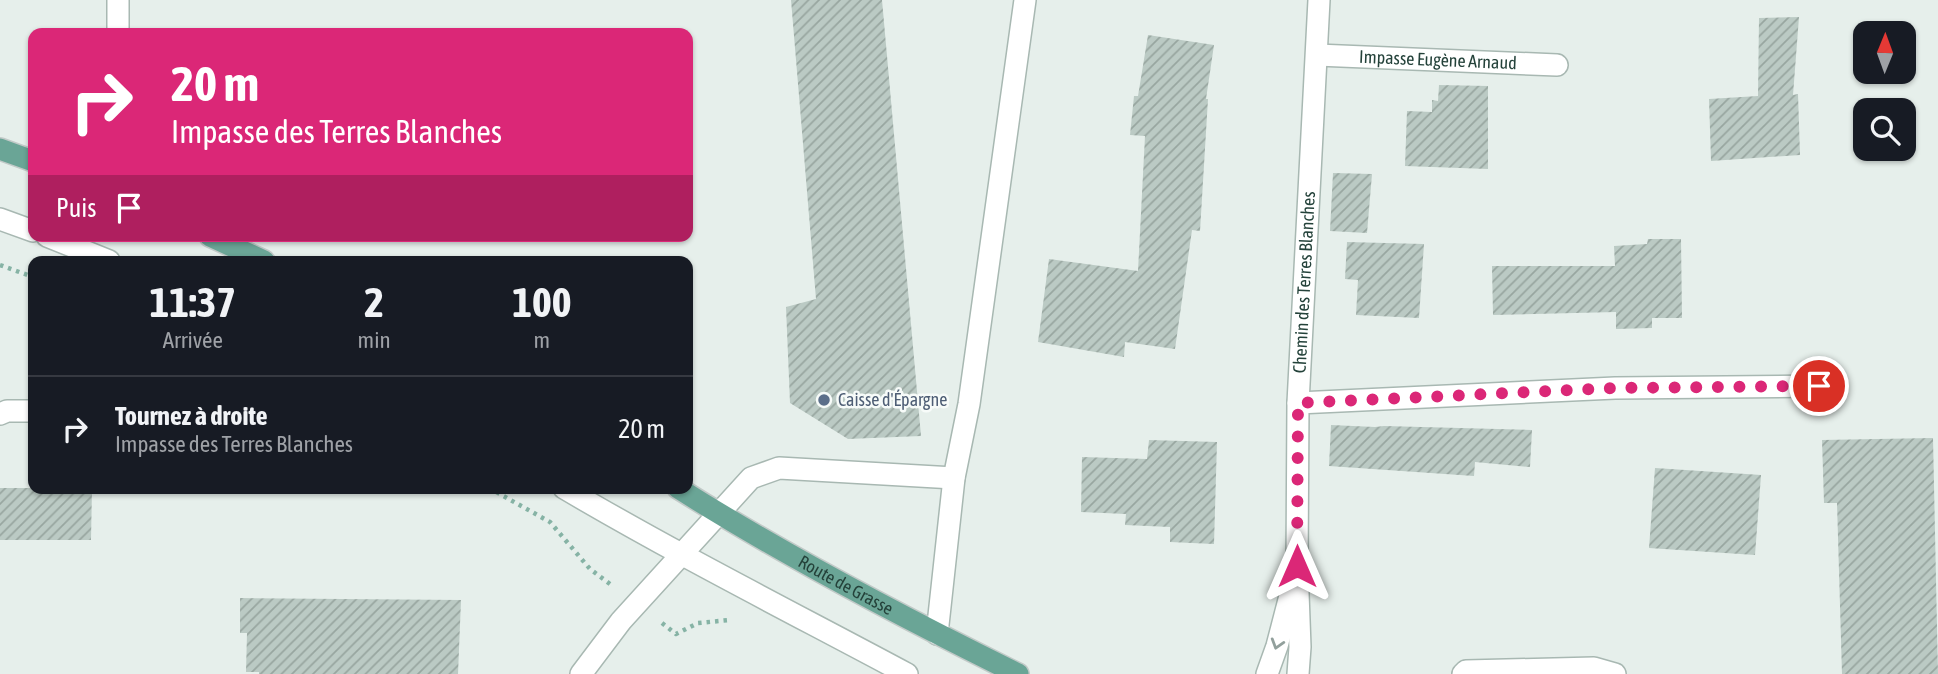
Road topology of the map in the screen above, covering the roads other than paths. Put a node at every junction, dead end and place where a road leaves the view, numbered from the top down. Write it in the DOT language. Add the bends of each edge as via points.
graph roads {
  1 [pos="118,0"];
  2 [pos="1025,0"];
  3 [pos="1319,0"];
  4 [pos="117,28"];
  5 [pos="1317,55"];
  6 [pos="1557,65"];
  7 [pos="0,149"];
  8 [pos="28,159"];
  9 [pos="0,219"];
  10 [pos="28,228"];
  11 [pos="64,242"];
  12 [pos="223,242"];
  13 [pos="97,256"];
  14 [pos="253,256"];
  15 [pos="1819,386"];
  16 [pos="1298,403"];
  17 [pos="28,411"];
  18 [pos="0,414"];
  19 [pos="954,478"];
  20 [pos="574,494"];
  21 [pos="687,494"];
  22 [pos="719,514"];
  23 [pos="681,555"];
  24 [pos="1297,566"];
  25 [pos="937,634"];
  26 [pos="581,674"];
  27 [pos="907,674"];
  28 [pos="1018,674"];
  29 [pos="1267,674"];
  30 [pos="1298,674"];
  31 [pos="1463,674"];
  32 [pos="1615,674"];
  1 -- 4 [label="street"];
  2 -- 19 [label="street" via="969,404"];
  3 -- 5 [label="street, Chemin des Terres Blanches"];
  5 -- 6 [label="street, Impasse Eugène Arnaud"];
  5 -- 16 [label="street, Chemin des Terres Blanches"];
  7 -- 8 [label="main road"];
  9 -- 10 [label="street"];
  11 -- 13 [label="street"];
  12 -- 14 [label="main road"];
  15 -- 16 [label="street" via="1615,388"];
  16 -- 24 [label="street, Chemin des Terres Blanches"];
  17 -- 18 [label="street"];
  19 -- 22 [label="street" via="779,468 751,478"];
  19 -- 25 [label="street"];
  20 -- 23 [label="street"];
  21 -- 22 [label="main road, Route de Grasse"];
  22 -- 23 [label="street"];
  22 -- 25 [label="main road, Route de Grasse"];
  23 -- 26 [label="street"];
  23 -- 27 [label="street"];
  24 -- 29 [label="street, Chemin des Terres Blanches, one-way"];
  24 -- 30 [label="street, Chemin des Terres Blanches"];
  25 -- 28 [label="main road, Route de Grasse"];
  31 -- 32 [label="street" via="1594,668"];
}
